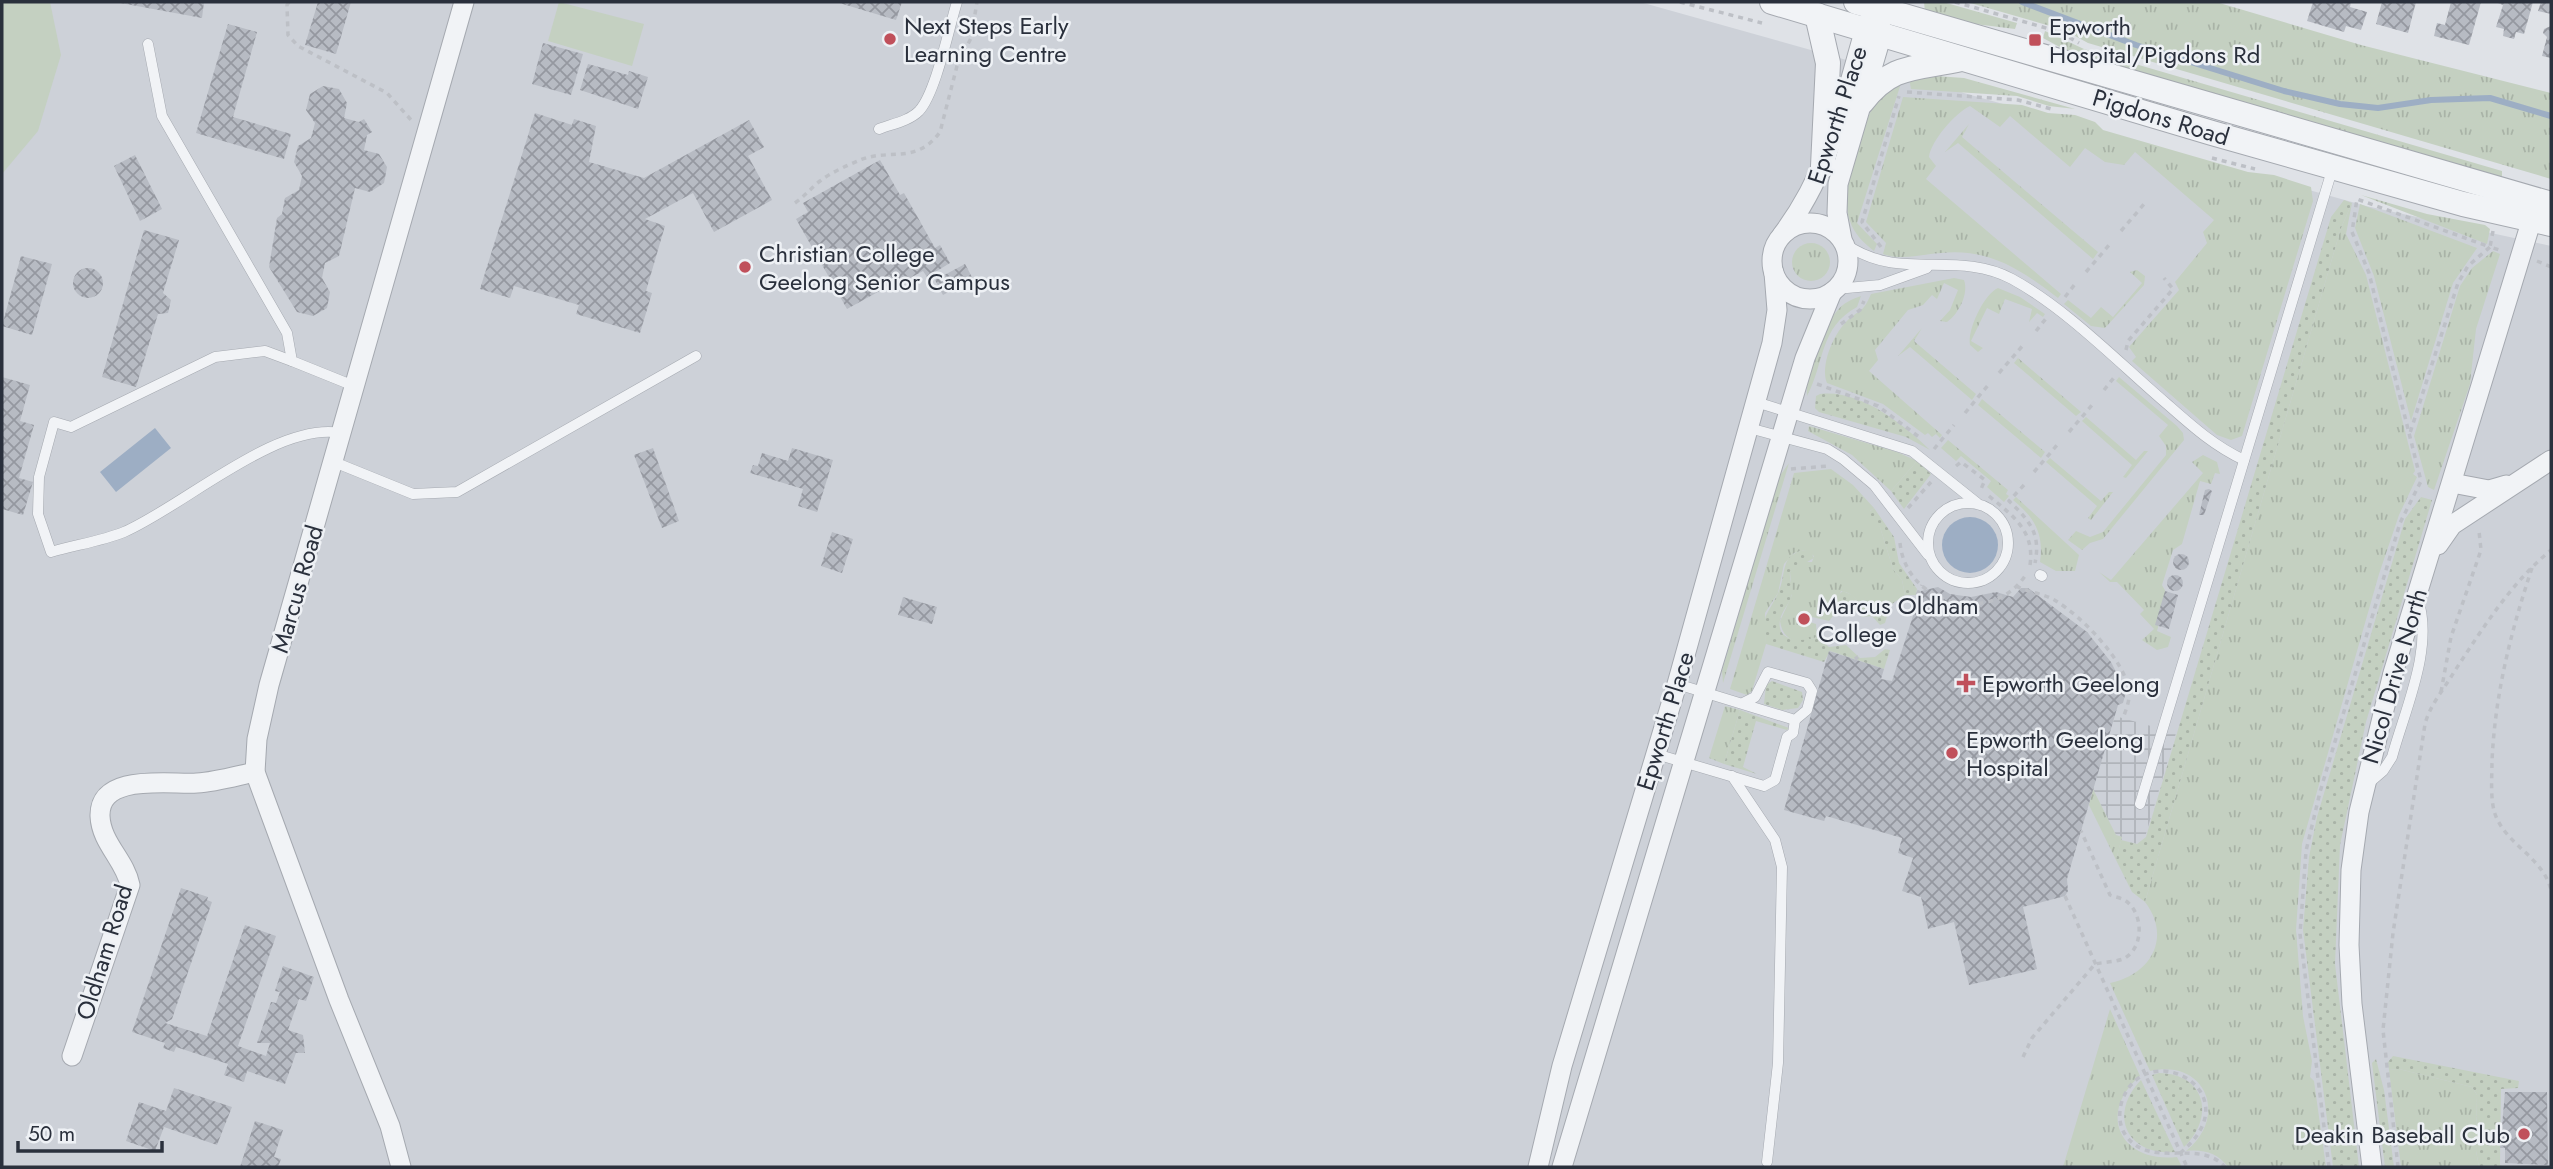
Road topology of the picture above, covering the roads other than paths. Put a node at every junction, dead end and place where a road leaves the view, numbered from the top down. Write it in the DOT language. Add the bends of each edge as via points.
graph roads {
  1 [pos="464,2"];
  2 [pos="957,2"];
  3 [pos="1772,13"];
  4 [pos="1817,15"];
  5 [pos="1872,15"];
  6 [pos="148,44"];
  7 [pos="1965,59"];
  8 [pos="1862,102"];
  9 [pos="879,129"];
  10 [pos="1823,166"];
  11 [pos="2333,167"];
  12 [pos="2543,212"];
  13 [pos="1782,235"];
  14 [pos="1843,241"];
  15 [pos="1931,266"];
  16 [pos="1774,273"];
  17 [pos="1834,291"];
  18 [pos="696,356"];
  19 [pos="292,361"];
  20 [pos="354,386"];
  21 [pos="1756,402"];
  22 [pos="1789,412"];
  23 [pos="1749,428"];
  24 [pos="342,433"];
  25 [pos="1782,437"];
  26 [pos="2245,460"];
  27 [pos="2551,460"];
  28 [pos="334,462"];
  29 [pos="2513,482"];
  30 [pos="2452,483"];
  31 [pos="1978,504"];
  32 [pos="2429,558"];
  33 [pos="1933,561"];
  34 [pos="1676,684"];
  35 [pos="1705,692"];
  36 [pos="1743,703"];
  37 [pos="1796,720"];
  38 [pos="1656,754"];
  39 [pos="1684,762"];
  40 [pos="255,772"];
  41 [pos="1732,776"];
  42 [pos="2140,804"];
  43 [pos="72,1056"];
  44 [pos="1767,1162"];
  45 [pos="401,1167"];
  46 [pos="1538,1167"];
  47 [pos="1562,1167"];
  48 [pos="2372,1167"];
  1 -- 20 [label="street, Marcus Road"];
  2 -- 9 [label="lane" via="931,90 920,110"];
  3 -- 4 [label="street, Pigdons Road"];
  4 -- 5 [label="street, Pigdons Road"];
  4 -- 10 [label="street" via="1828,69"];
  5 -- 7 [label="street, Pigdons Road"];
  5 -- 8 [label="street, Epworth Place"];
  5 -- 10 [label="street, Epworth Place"];
  5 -- 12 [label="street, Pigdons Road"];
  6 -- 19 [label="lane" via="162,116 287,333"];
  7 -- 8 [label="street" via="1889,75"];
  7 -- 11 [label="street, Pigdons Road"];
  8 -- 14 [label="street, Epworth Place" via="1838,184 1837,213"];
  10 -- 13 [label="street, Epworth Place" via="1810,196"];
  11 -- 12 [label="street, Pigdons Road"];
  11 -- 26 [label="lane"];
  12 -- 30 [label="street, Nicol Drive North"];
  13 -- 14 [label="street" via="1797,225 1816,223 1833,230"];
  13 -- 16 [label="street" via="1773,253"];
  14 -- 15 [label="lane" via="1876,261"];
  14 -- 17 [label="street" via="1848,267"];
  15 -- 17 [label="lane" via="1880,285"];
  15 -- 26 [label="lane" via="1969,265 1998,272 2024,286 2210,442"];
  16 -- 17 [label="street" via="1781,286 1798,298 1812,299"];
  16 -- 21 [label="street, Epworth Place" via="1777,318"];
  17 -- 22 [label="street, Epworth Place" via="1812,337"];
  18 -- 28 [label="lane" via="457,492 413,494"];
  19 -- 20 [label="lane"];
  19 -- 24 [label="lane" via="265,351 215,357 71,427 54,422 39,477 38,514 51,552 124,532 279,444 324,430"];
  20 -- 24 [label="street, Marcus Road"];
  21 -- 22 [label="lane"];
  21 -- 23 [label="street, Epworth Place"];
  22 -- 25 [label="street, Epworth Place"];
  22 -- 31 [label="lane" via="1912,451"];
  23 -- 25 [label="lane"];
  23 -- 34 [label="street, Epworth Place"];
  24 -- 28 [label="street, Marcus Road"];
  25 -- 33 [label="lane" via="1827,449 1858,469"];
  25 -- 35 [label="street, Epworth Place"];
  26 -- 42 [label="lane"];
  27 -- 29 [label="street"];
  28 -- 40 [label="street, Marcus Road" via="269,685"];
  29 -- 30 [label="street" via="2488,490"];
  29 -- 32 [label="street" via="2452,526"];
  30 -- 32 [label="street, Nicol Drive North"];
  31 -- 33 [label="lane" via="1952,506 1934,523 1929,548"];
  31 -- 33 [label="lane" via="1990,509 2006,528 2001,566 1979,581 1965,583 1952,579"];
  32 -- 48 [label="street, Nicol Drive North" via="2384,705 2351,870 2349,945"];
  34 -- 35 [label="lane"];
  34 -- 38 [label="street, Epworth Place"];
  35 -- 36 [label="lane"];
  35 -- 39 [label="street, Epworth Place"];
  36 -- 37 [label="lane"];
  36 -- 37 [label="lane" via="1755,697 1768,672 1807,683 1812,691 1807,710"];
  37 -- 41 [label="lane" via="1775,780 1765,786"];
  38 -- 39 [label="lane"];
  38 -- 46 [label="street, Epworth Place" via="1562,1066"];
  39 -- 41 [label="lane"];
  39 -- 47 [label="street, Epworth Place"];
  40 -- 43 [label="street, Oldham Road" via="197,783 128,785 103,804 104,833 130,884"];
  40 -- 45 [label="street, Marcus Road" via="338,1000 390,1126"];
  41 -- 44 [label="lane" via="1775,841 1782,867 1778,1063"];
}
